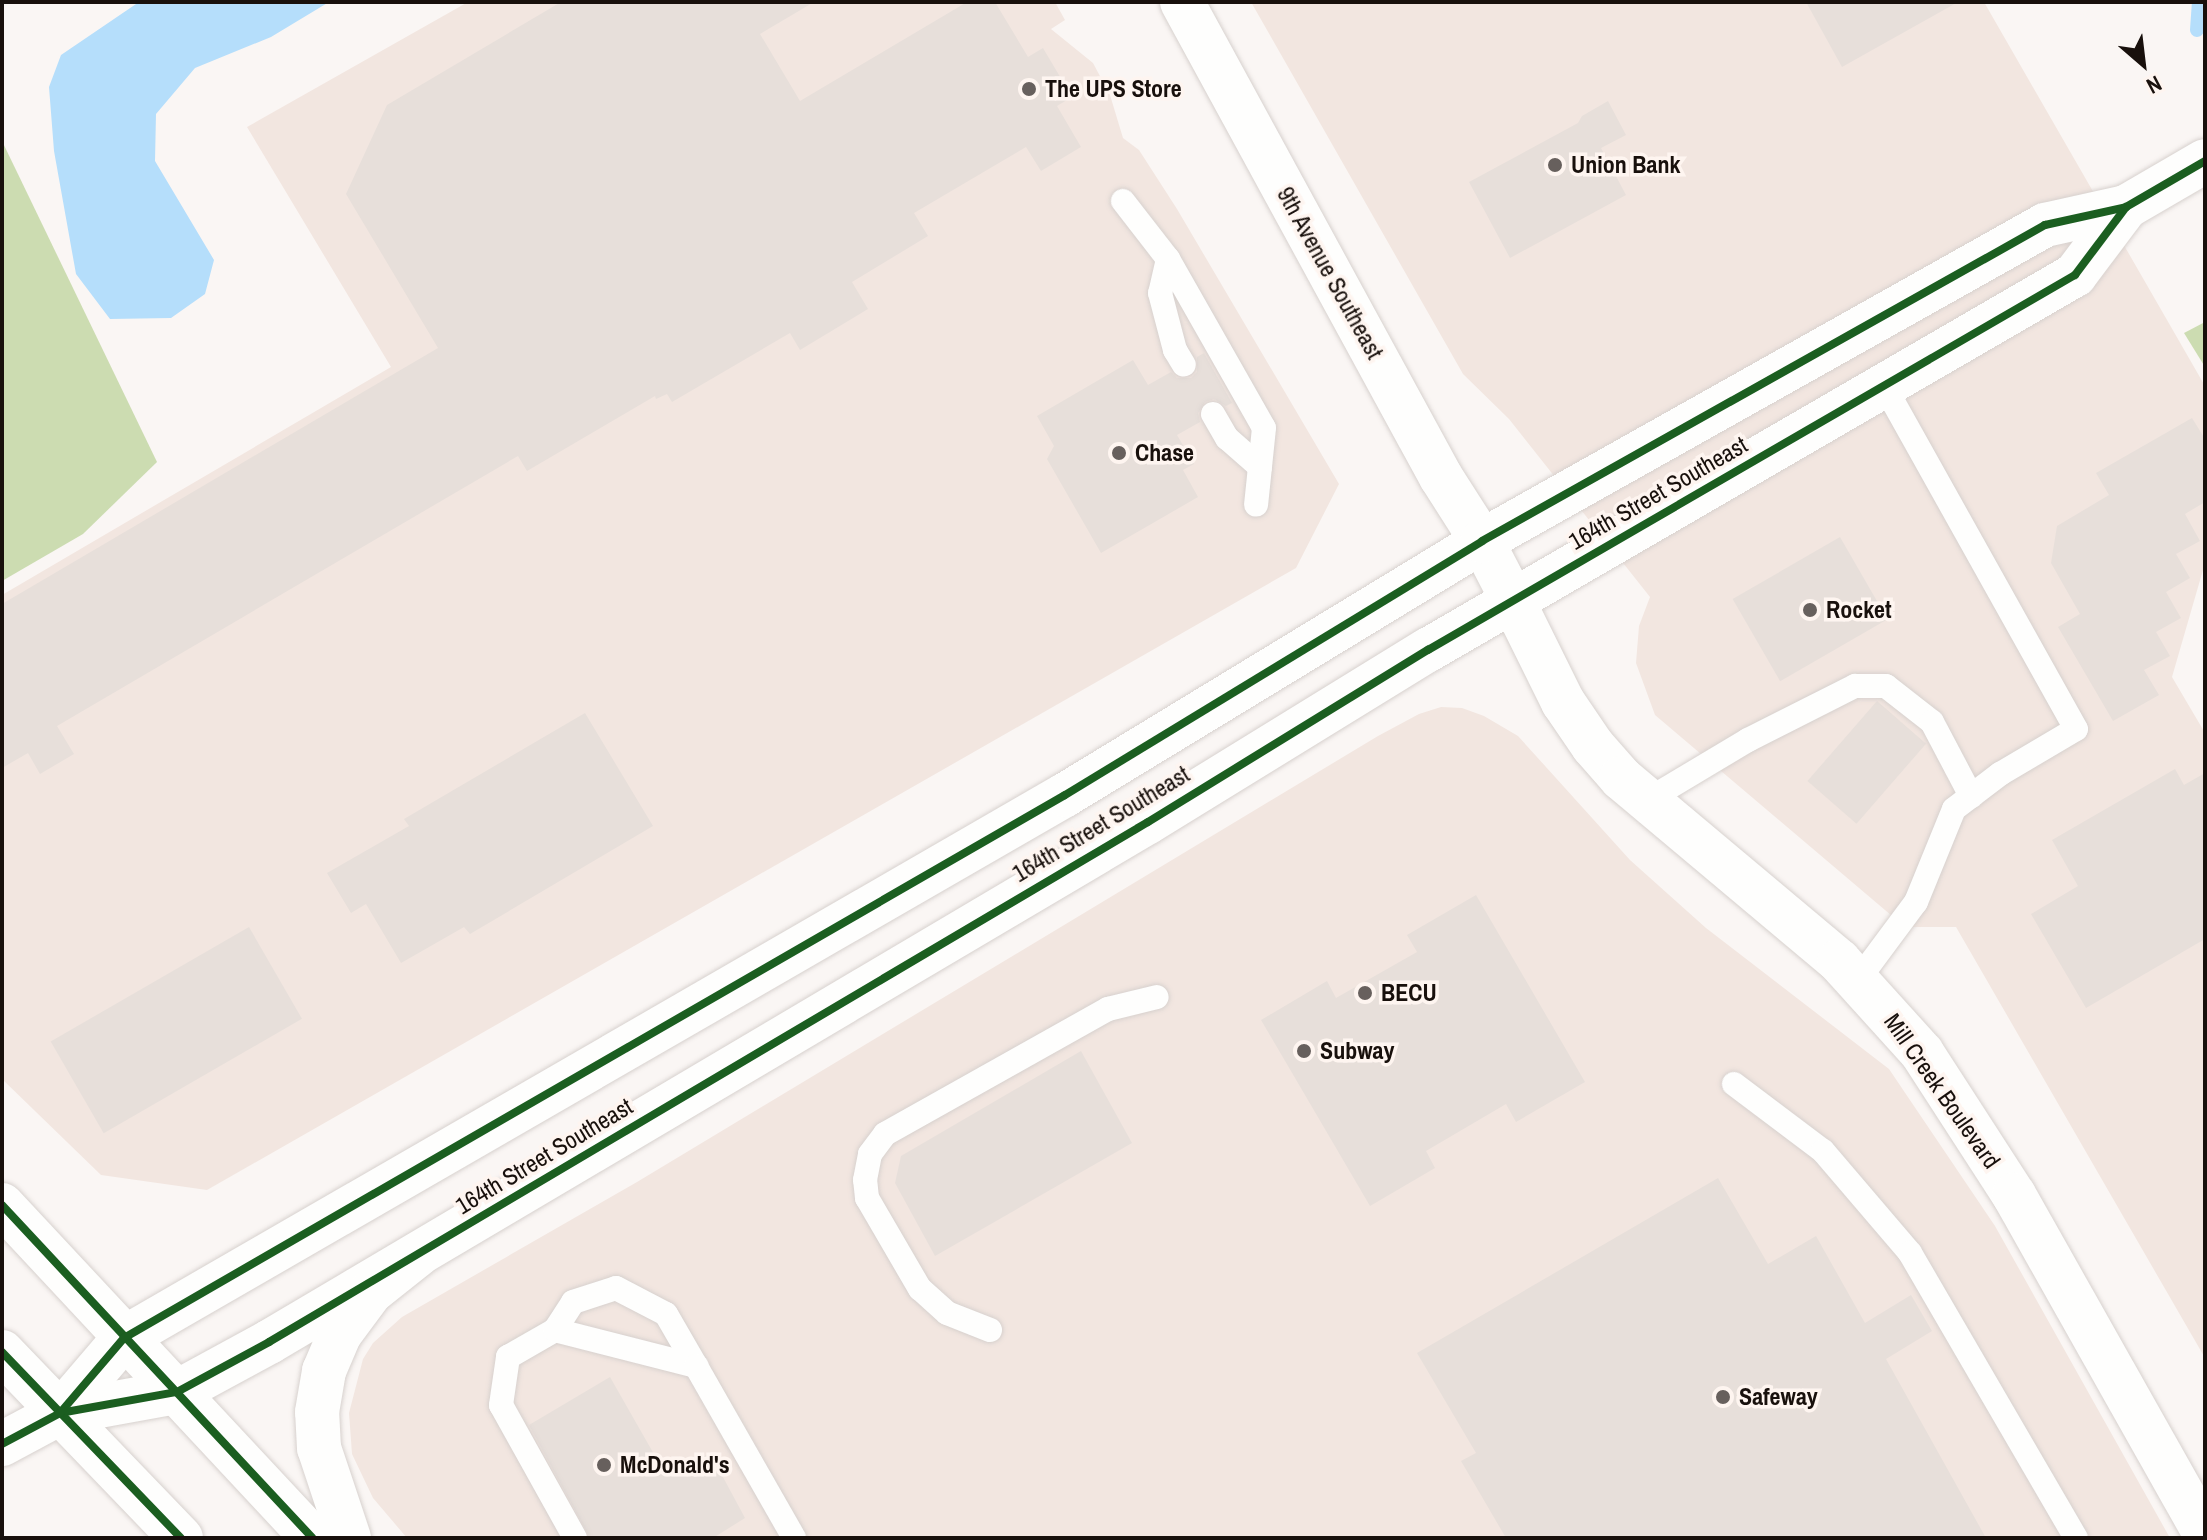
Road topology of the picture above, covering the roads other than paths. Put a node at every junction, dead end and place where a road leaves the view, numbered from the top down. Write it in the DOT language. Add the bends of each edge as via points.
graph roads {
  1 [pos="1182,2"];
  2 [pos="2205,161"];
  3 [pos="1123,201"];
  4 [pos="2126,207"];
  5 [pos="1168,259"];
  6 [pos="1184,365"];
  7 [pos="1884,385"];
  8 [pos="1213,414"];
  9 [pos="1260,467"];
  10 [pos="1256,505"];
  11 [pos="1482,541"];
  12 [pos="1513,601"];
  13 [pos="1971,796"];
  14 [pos="1646,801"];
  15 [pos="1858,980"];
  16 [pos="1157,997"];
  17 [pos="1734,1084"];
  18 [pos="2,1205"];
  19 [pos="419,1254"];
  20 [pos="555,1330"];
  21 [pos="990,1330"];
  22 [pos="124,1338"];
  23 [pos="2,1352"];
  24 [pos="696,1366"];
  25 [pos="177,1392"];
  26 [pos="60,1413"];
  27 [pos="2,1444"];
  28 [pos="2205,1534"];
  29 [pos="181,1538"];
  30 [pos="312,1538"];
  31 [pos="349,1538"];
  32 [pos="575,1538"];
  33 [pos="794,1538"];
  34 [pos="2076,1538"];
  1 -- 11 [label="main road, 9th Avenue Southeast" via="1441,477"];
  2 -- 4 [label="main road, 164th Street Southeast"];
  3 -- 5 [label="lane"];
  4 -- 7 [label="main road, 164th Street Southeast" via="2075,275"];
  4 -- 11 [label="main road, 164th Street Southeast" via="2045,225"];
  5 -- 6 [label="lane" via="1160,293"];
  5 -- 9 [label="lane" via="1264,428"];
  7 -- 12 [label="main road, 164th Street Southeast"];
  7 -- 13 [label="lane" via="2076,729"];
  8 -- 9 [label="lane" via="1227,438"];
  9 -- 10 [label="lane"];
  11 -- 12 [label="main road, 9th Avenue Southeast"];
  11 -- 22 [label="main road, 164th Street Southeast" via="1065,795"];
  12 -- 14 [label="main road, Mill Creek Boulevard" via="1563,702 1593,746"];
  12 -- 19 [label="main road, 164th Street Southeast"];
  13 -- 14 [label="lane" via="1932,722 1886,686 1855,686 1748,740"];
  13 -- 15 [label="lane" via="1954,809 1916,902"];
  14 -- 15 [label="main road, Mill Creek Boulevard" via="1796,922"];
  15 -- 28 [label="main road, Mill Creek Boulevard" via="1922,1053 1964,1114"];
  16 -- 21 [label="lane" via="1108,1009 885,1134 870,1154 867,1198 920,1289 947,1313"];
  17 -- 34 [label="lane" via="1823,1151 1910,1253"];
  18 -- 22 [label="main road"];
  19 -- 25 [label="main road, 164th Street Southeast"];
  19 -- 31 [label="main road" via="371,1292 339,1335 324,1371 317,1412 319,1448"];
  20 -- 24 [label="lane"];
  20 -- 24 [label="lane" via="573,1302 616,1288 666,1314"];
  20 -- 32 [label="lane" via="508,1357 501,1405"];
  22 -- 25 [label="main road"];
  22 -- 26 [label="main road, 164th Street Southeast"];
  23 -- 26 [label="main road"];
  24 -- 33 [label="lane"];
  25 -- 26 [label="main road, 164th Street Southeast"];
  25 -- 30 [label="main road"];
  26 -- 27 [label="main road"];
  26 -- 29 [label="main road"];
}
